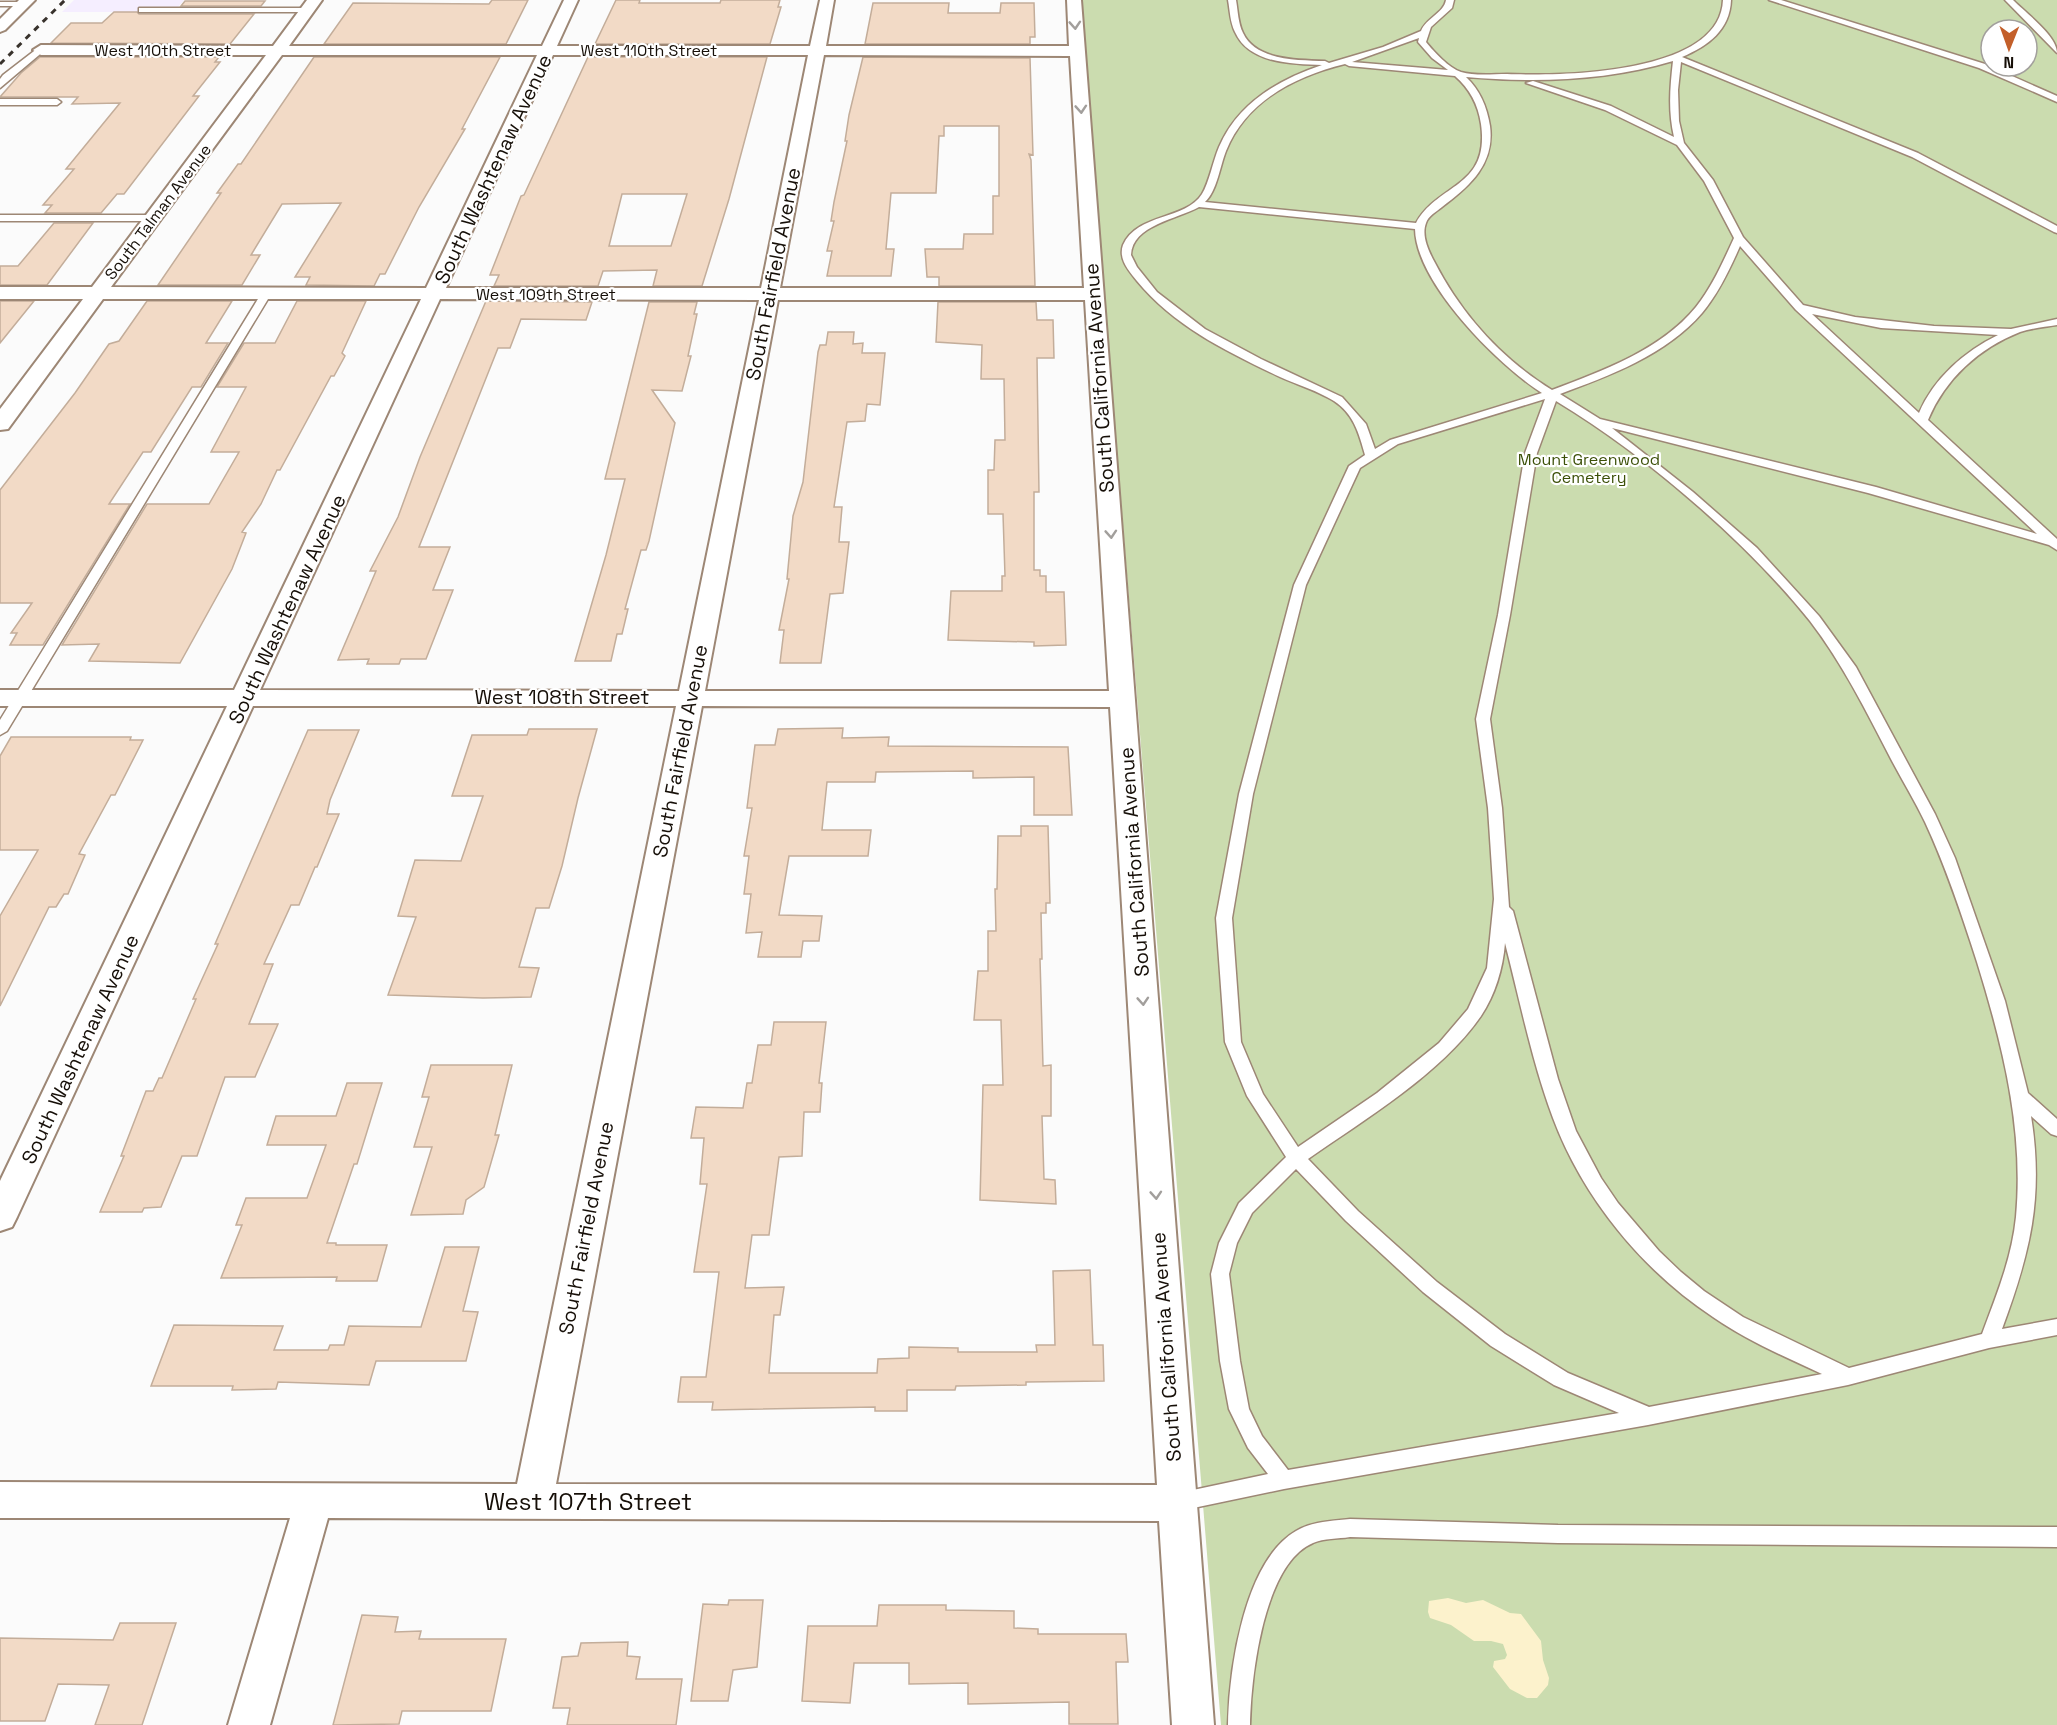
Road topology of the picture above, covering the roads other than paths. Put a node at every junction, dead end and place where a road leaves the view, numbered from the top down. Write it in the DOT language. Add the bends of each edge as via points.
graph roads {
  1 [pos="571,0"];
  2 [pos="827,0"];
  3 [pos="1074,0"];
  4 [pos="1232,0"];
  5 [pos="1450,0"];
  6 [pos="1727,0"];
  7 [pos="1773,0"];
  8 [pos="2009,0"];
  9 [pos="26,2"];
  10 [pos="0,4"];
  11 [pos="312,5"];
  12 [pos="142,10"];
  13 [pos="0,27"];
  14 [pos="1423,33"];
  15 [pos="41,50"];
  16 [pos="278,50"];
  17 [pos="548,50"];
  18 [pos="817,50"];
  19 [pos="1077,51"];
  20 [pos="2057,51"];
  21 [pos="1677,58"];
  22 [pos="1335,64"];
  23 [pos="1459,74"];
  24 [pos="1501,77"];
  25 [pos="0,85"];
  26 [pos="2057,99"];
  27 [pos="0,102"];
  28 [pos="57,102"];
  29 [pos="1680,143"];
  30 [pos="1197,204"];
  31 [pos="0,218"];
  32 [pos="153,218"];
  33 [pos="1419,226"];
  34 [pos="2057,230"];
  35 [pos="1739,238"];
  36 [pos="0,293"];
  37 [pos="97,293"];
  38 [pos="266,294"];
  39 [pos="435,294"];
  40 [pos="769,294"];
  41 [pos="1093,294"];
  42 [pos="1800,308"];
  43 [pos="2057,322"];
  44 [pos="2013,332"];
  45 [pos="1553,393"];
  46 [pos="1593,420"];
  47 [pos="1922,420"];
  48 [pos="0,424"];
  49 [pos="1370,454"];
  50 [pos="2056,544"];
  51 [pos="246,697"];
  52 [pos="690,697"];
  53 [pos="10,698"];
  54 [pos="1123,699"];
  55 [pos="0,730"];
  56 [pos="1502,899"];
  57 [pos="2022,1098"];
  58 [pos="2057,1129"];
  59 [pos="1296,1158"];
  60 [pos="0,1217"];
  61 [pos="2057,1327"];
  62 [pos="1989,1340"];
  63 [pos="1848,1377"];
  64 [pos="1648,1416"];
  65 [pos="1284,1480"];
  66 [pos="0,1500"];
  67 [pos="314,1500"];
  68 [pos="533,1501"];
  69 [pos="1176,1503"];
  70 [pos="2057,1537"];
  71 [pos="249,1725"];
  72 [pos="1193,1725"];
  73 [pos="1239,1725"];
  1 -- 17 [label="street, South Washtenaw Avenue"];
  2 -- 18 [label="street, South Fairfield Avenue"];
  3 -- 19 [label="street, South California Avenue, one-way"];
  4 -- 22 [label="lane" via="1239,33 1247,45 1287,60"];
  5 -- 14 [label="lane" via="1449,6"];
  6 -- 21 [label="lane" via="1727,15 1714,34"];
  7 -- 26 [label="lane" via="1982,66"];
  8 -- 20 [label="lane"];
  9 -- 10 [label="lane"];
  9 -- 13 [label="street"];
  11 -- 12 [label="lane"];
  11 -- 16 [label="street, South Talman Avenue"];
  14 -- 22 [label="lane"];
  14 -- 23 [label="lane" via="1422,42 1427,50"];
  15 -- 16 [label="street, West 110th Street"];
  15 -- 25 [label="lane"];
  16 -- 17 [label="street, West 110th Street"];
  16 -- 32 [label="street, South Talman Avenue"];
  17 -- 18 [label="street, West 110th Street"];
  17 -- 39 [label="street, South Washtenaw Avenue"];
  18 -- 19 [label="street, West 110th Street"];
  18 -- 40 [label="street, South Fairfield Avenue"];
  19 -- 41 [label="street, South California Avenue, one-way"];
  21 -- 24 [label="lane" via="1583,76"];
  21 -- 29 [label="lane" via="1675,121"];
  21 -- 34 [label="lane" via="1915,155"];
  22 -- 23 [label="lane"];
  22 -- 30 [label="lane" via="1292,79 1250,107 1235,124 1206,196"];
  23 -- 24 [label="lane"];
  23 -- 33 [label="lane" via="1470,84 1483,109 1484,158"];
  24 -- 29 [label="lane" via="1586,99"];
  27 -- 28 [label="lane"];
  29 -- 35 [label="lane" via="1708,180"];
  30 -- 33 [label="lane"];
  30 -- 49 [label="lane" via="1133,236 1126,248 1128,260 1141,280 1159,300 1209,336 1338,399 1363,425"];
  31 -- 32 [label="lane"];
  32 -- 37 [label="street, South Talman Avenue"];
  33 -- 45 [label="lane" via="1428,258 1463,317 1528,379"];
  35 -- 42 [label="lane"];
  35 -- 45 [label="lane" via="1709,296 1679,330 1617,366"];
  36 -- 37 [label="street, West 109th Street"];
  37 -- 38 [label="street, West 109th Street"];
  37 -- 48 [label="street, South Talman Avenue"];
  38 -- 39 [label="street, West 109th Street"];
  38 -- 53 [label="lane"];
  39 -- 40 [label="street, West 109th Street"];
  39 -- 51 [label="street, South Washtenaw Avenue"];
  40 -- 41 [label="street, West 109th Street"];
  40 -- 52 [label="street, South Fairfield Avenue"];
  41 -- 54 [label="street, South California Avenue, one-way"];
  42 -- 44 [label="lane" via="1875,325"];
  42 -- 47 [label="lane"];
  43 -- 44 [label="lane"];
  44 -- 47 [label="lane" via="1964,361 1928,403"];
  45 -- 46 [label="lane"];
  45 -- 49 [label="lane" via="1427,430"];
  45 -- 56 [label="lane" via="1531,453 1483,719"];
  46 -- 50 [label="lane" via="1872,490"];
  46 -- 57 [label="lane" via="1722,522 1801,603 1840,653 1931,820 1961,889 2005,1027"];
  47 -- 50 [label="lane"];
  49 -- 59 [label="lane" via="1355,466 1300,585 1246,794 1224,918 1233,1042 1255,1096"];
  51 -- 52 [label="street, West 108th Street"];
  51 -- 53 [label="street, West 108th Street"];
  51 -- 60 [label="street, South Washtenaw Avenue"];
  52 -- 54 [label="street, West 108th Street"];
  52 -- 68 [label="street, South Fairfield Avenue"];
  53 -- 55 [label="lane"];
  54 -- 69 [label="street, South California Avenue, one-way"];
  56 -- 59 [label="lane" via="1495,969 1475,1012 1445,1047 1413,1074"];
  56 -- 63 [label="lane" via="1566,1130 1618,1217 1667,1270 1720,1312"];
  57 -- 58 [label="lane"];
  57 -- 62 [label="lane" via="2027,1173 2025,1223"];
  59 -- 64 [label="lane" via="1413,1272 1498,1340 1561,1379"];
  59 -- 65 [label="lane" via="1245,1208 1228,1243 1220,1274 1239,1409 1256,1442"];
  61 -- 62 [label="lane"];
  62 -- 63 [label="lane"];
  63 -- 64 [label="lane"];
  64 -- 65 [label="lane"];
  65 -- 69 [label="lane"];
  66 -- 67 [label="street, West 107th Street"];
  67 -- 68 [label="street, West 107th Street"];
  67 -- 71 [label="street"];
  68 -- 69 [label="street, West 107th Street"];
  69 -- 72 [label="street, South California Avenue"];
  70 -- 73 [label="lane" via="1328,1530 1303,1537 1287,1549 1271,1571 1257,1608"];
}
